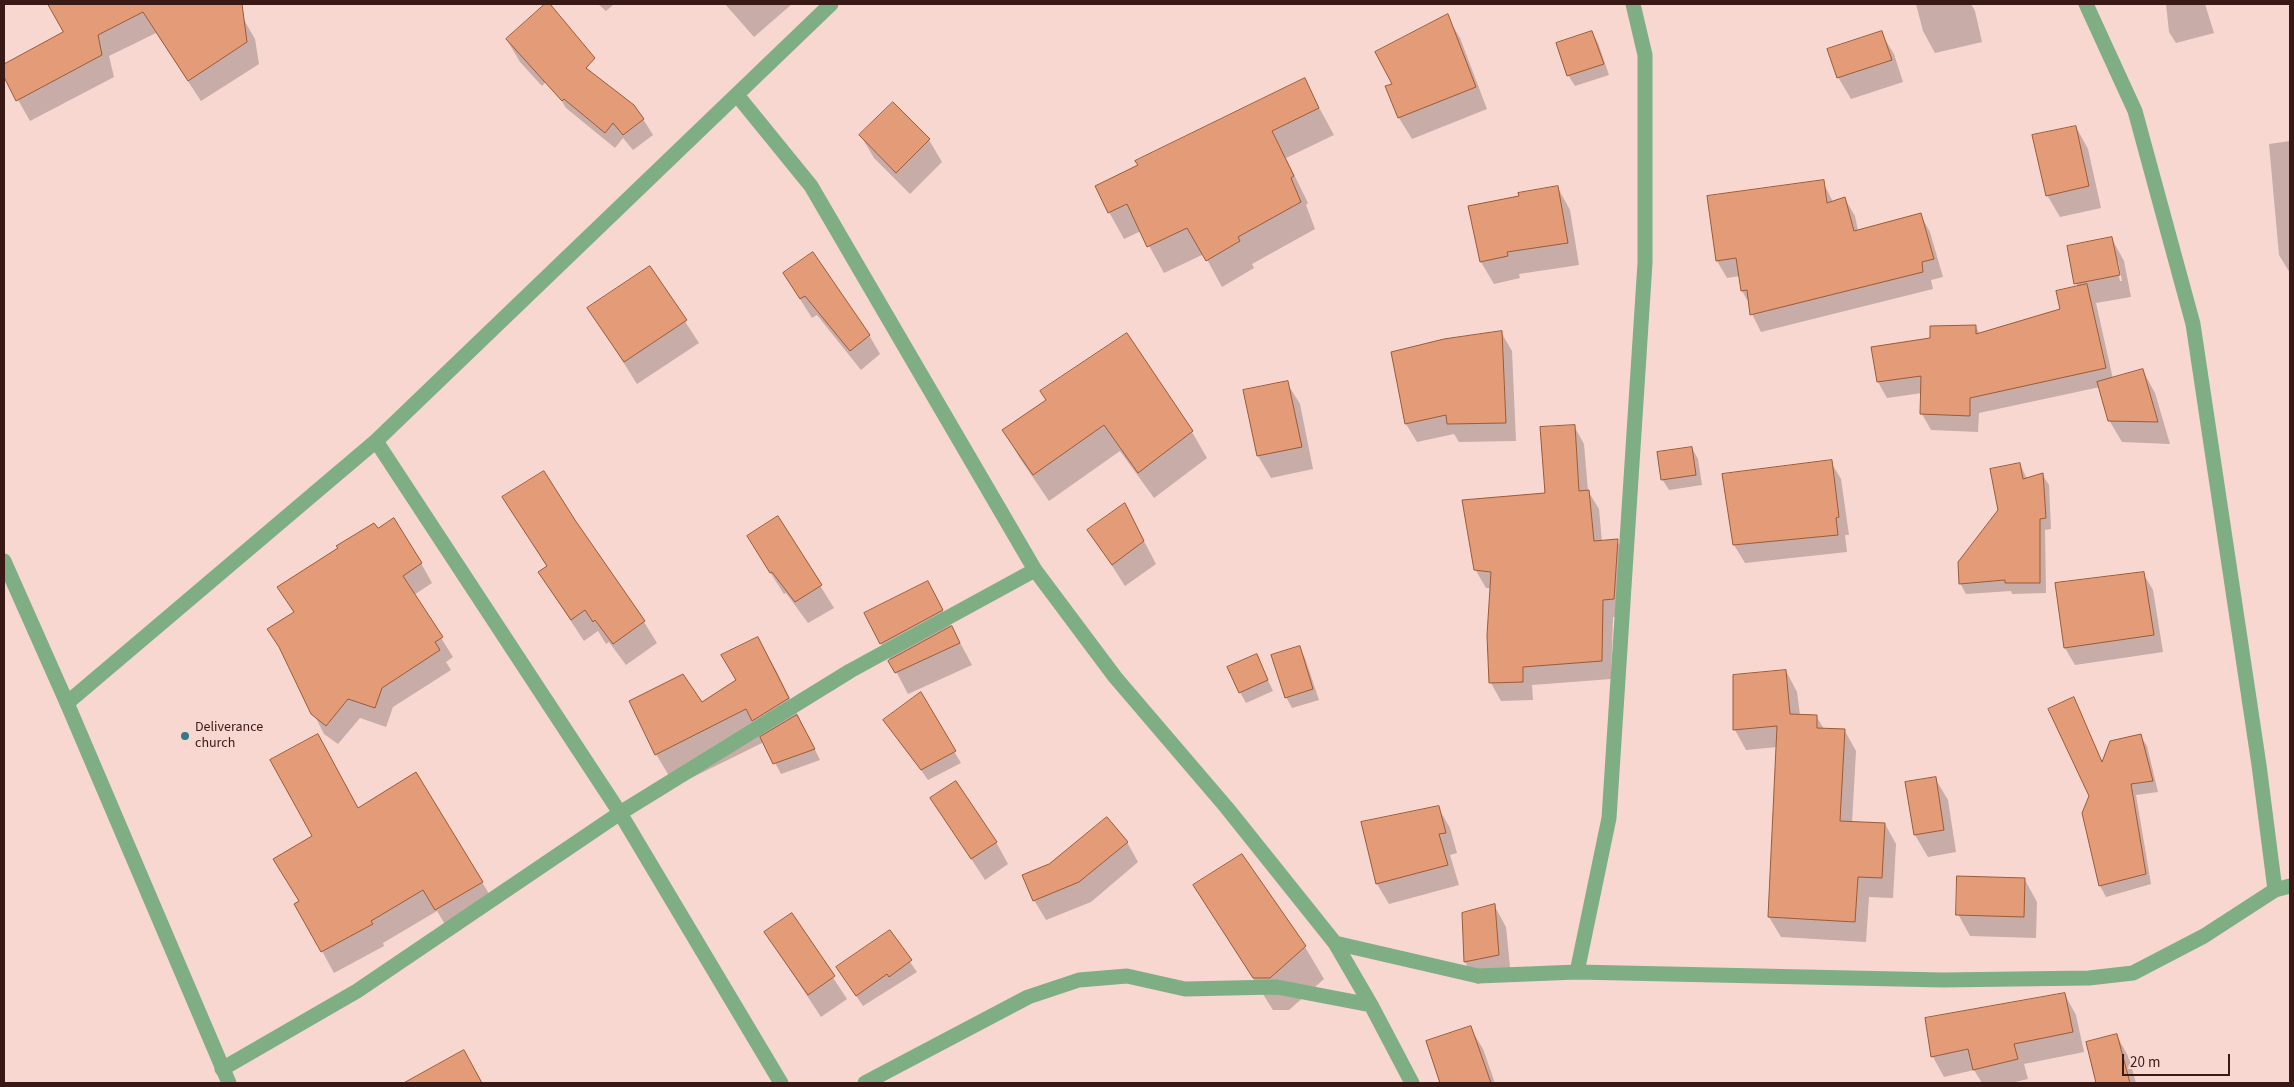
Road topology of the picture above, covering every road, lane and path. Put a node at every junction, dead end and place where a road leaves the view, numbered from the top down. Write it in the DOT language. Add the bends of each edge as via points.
graph roads {
  1 [pos="831,4"];
  2 [pos="1633,4"];
  3 [pos="2086,4"];
  4 [pos="737,95"];
  5 [pos="376,441"];
  6 [pos="4,561"];
  7 [pos="1036,570"];
  8 [pos="67,703"];
  9 [pos="620,813"];
  10 [pos="2290,886"];
  11 [pos="2275,890"];
  12 [pos="1335,943"];
  13 [pos="1577,972"];
  14 [pos="1371,1005"];
  15 [pos="222,1069"];
  16 [pos="229,1083"];
  17 [pos="781,1083"];
  18 [pos="865,1083"];
  19 [pos="1412,1083"];
  1 -- 4 [label="street"];
  2 -- 13 [label="street" via="1645,55 1645,263 1609,818"];
  3 -- 11 [label="street" via="2135,111 2193,324"];
  4 -- 5 [label="street"];
  4 -- 7 [label="street" via="811,186"];
  5 -- 8 [label="street"];
  5 -- 9 [label="street"];
  6 -- 8 [label="street"];
  7 -- 9 [label="street" via="850,671"];
  7 -- 12 [label="street" via="1115,677 1227,808"];
  8 -- 15 [label="street"];
  9 -- 15 [label="street" via="357,991"];
  9 -- 17 [label="street"];
  10 -- 11 [label="street"];
  11 -- 13 [label="street" via="2204,936 2133,973 2089,978 1943,980"];
  12 -- 13 [label="street" via="1478,976"];
  12 -- 14 [label="street"];
  14 -- 18 [label="street" via="1277,987 1186,989 1127,976 1079,980 1028,997"];
  14 -- 19 [label="street"];
  15 -- 16 [label="street"];
}
